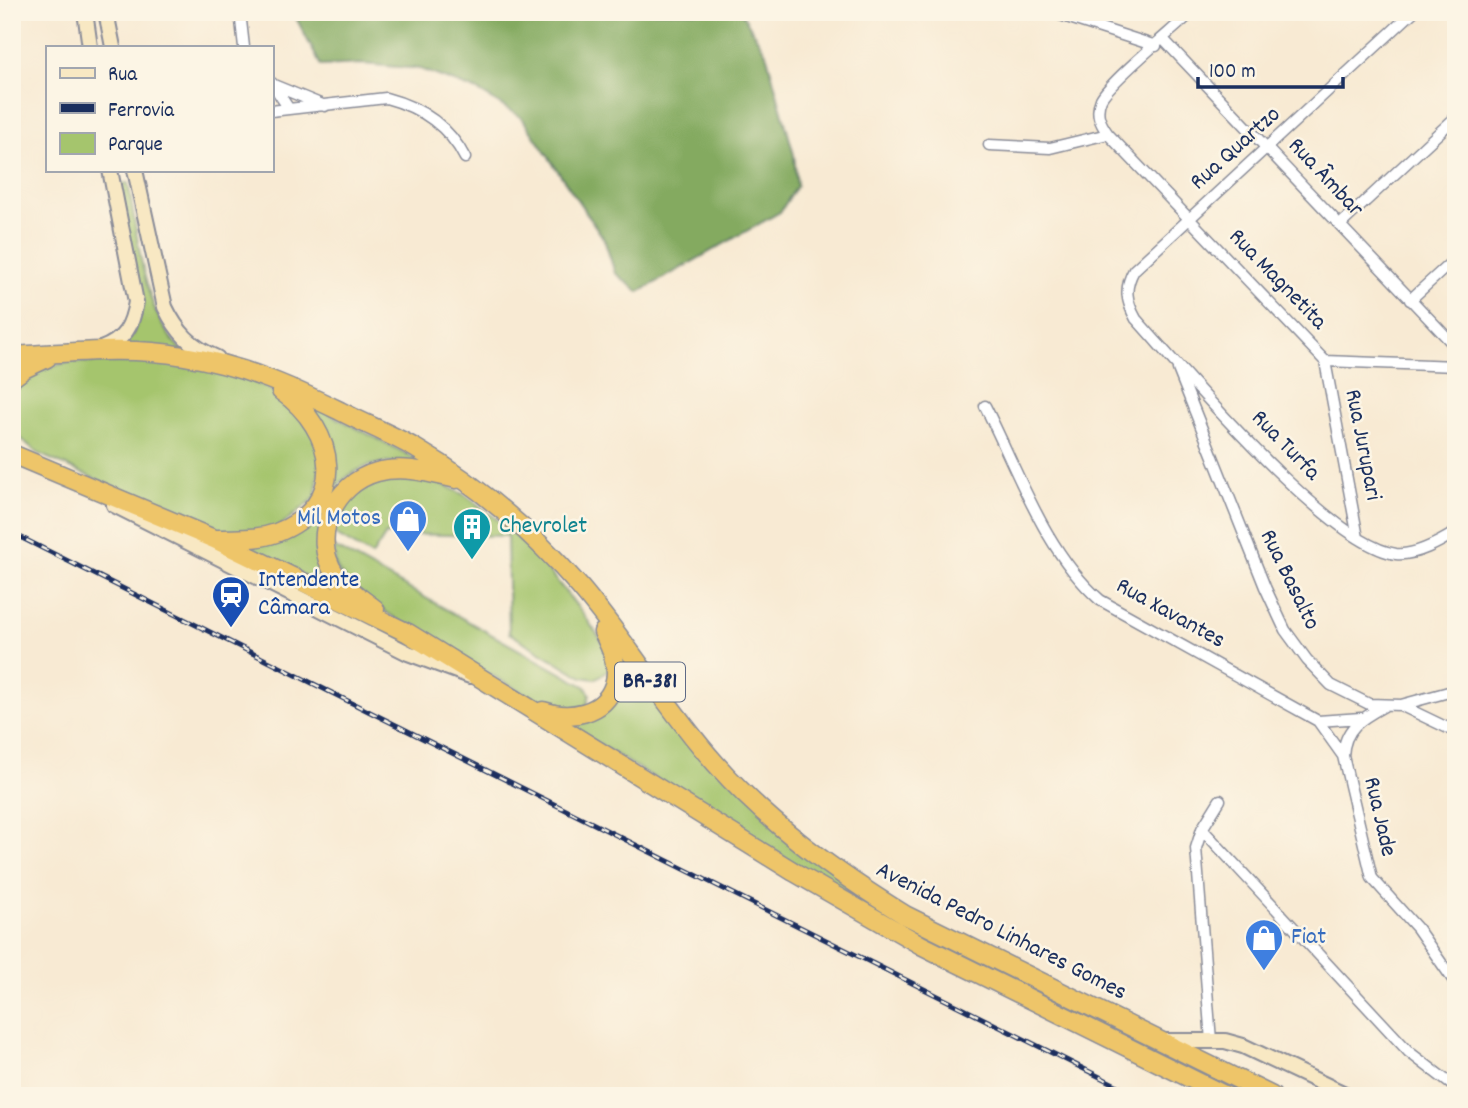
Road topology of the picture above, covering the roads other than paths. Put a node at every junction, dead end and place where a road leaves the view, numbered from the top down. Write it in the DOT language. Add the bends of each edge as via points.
graph roads {
  1 [pos="85,12"];
  2 [pos="106,12"];
  3 [pos="240,12"];
  4 [pos="1051,12"];
  5 [pos="1192,12"];
  6 [pos="1413,12"];
  7 [pos="1160,42"];
  8 [pos="90,46"];
  9 [pos="113,46"];
  10 [pos="244,46"];
  11 [pos="273,85"];
  12 [pos="273,87"];
  13 [pos="325,106"];
  14 [pos="289,109"];
  15 [pos="273,111"];
  16 [pos="1456,117"];
  17 [pos="1108,134"];
  18 [pos="989,145"];
  19 [pos="1269,148"];
  20 [pos="465,158"];
  21 [pos="110,172"];
  22 [pos="115,172"];
  23 [pos="131,172"];
  24 [pos="134,172"];
  25 [pos="1189,220"];
  26 [pos="1341,224"];
  27 [pos="1456,258"];
  28 [pos="1126,292"];
  29 [pos="1410,300"];
  30 [pos="1456,347"];
  31 [pos="93,352"];
  32 [pos="60,353"];
  33 [pos="12,356"];
  34 [pos="1325,361"];
  35 [pos="1175,362"];
  36 [pos="1456,366"];
  37 [pos="238,367"];
  38 [pos="12,378"];
  39 [pos="985,406"];
  40 [pos="12,439"];
  41 [pos="12,454"];
  42 [pos="46,468"];
  43 [pos="71,478"];
  44 [pos="467,481"];
  45 [pos="1456,531"];
  46 [pos="214,538"];
  47 [pos="1358,538"];
  48 [pos="581,588"];
  49 [pos="408,633"];
  50 [pos="486,681"];
  51 [pos="1456,690"];
  52 [pos="526,705"];
  53 [pos="1401,705"];
  54 [pos="1385,706"];
  55 [pos="1361,718"];
  56 [pos="1318,721"];
  57 [pos="1456,732"];
  58 [pos="1343,756"];
  59 [pos="1220,800"];
  60 [pos="1202,829"];
  61 [pos="1456,984"];
  62 [pos="1161,1041"];
  63 [pos="1211,1041"];
  64 [pos="1456,1088"];
  65 [pos="1226,1096"];
  66 [pos="1272,1096"];
  67 [pos="1349,1096"];
  1 -- 8 [label="main road"];
  2 -- 9 [label="main road"];
  3 -- 10 [label="street"];
  4 -- 7 [label="street"];
  5 -- 7 [label="street"];
  6 -- 19 [label="street, Rua Quartzo"];
  7 -- 17 [label="street" via="1101,100 1099,122"];
  7 -- 19 [label="street, Rua Âmbar"];
  11 -- 13 [label="street"];
  12 -- 14 [label="street"];
  13 -- 14 [label="street"];
  13 -- 20 [label="street" via="372,99 401,102 442,126"];
  14 -- 15 [label="street"];
  16 -- 26 [label="street"];
  17 -- 18 [label="street" via="1051,148"];
  17 -- 25 [label="street, Rua Magnetita"];
  19 -- 25 [label="street, Rua Quartzo"];
  19 -- 26 [label="street, Rua Âmbar"];
  21 -- 31 [label="main road" via="136,302 125,335"];
  22 -- 23 [label="main road" via="126,176"];
  24 -- 37 [label="main road" via="158,281 175,327 202,351"];
  25 -- 28 [label="street, Rua Quartzo" via="1134,270"];
  25 -- 34 [label="street, Rua Magnetita"];
  26 -- 29 [label="street, Rua Âmbar"];
  27 -- 29 [label="street"];
  28 -- 35 [label="street, Rua Turfa" via="1136,318"];
  29 -- 30 [label="street, Rua Âmbar"];
  31 -- 32 [label="highway, Avenida Pedro Linhares Gomes / BR-381"];
  31 -- 37 [label="highway, Avenida Pedro Linhares Gomes / BR-381" via="182,355"];
  32 -- 33 [label="highway, Avenida Pedro Linhares Gomes / BR-381"];
  32 -- 38 [label="highway"];
  34 -- 36 [label="street, Rua Magnetita"];
  34 -- 47 [label="street, Rua Jurupari"];
  35 -- 47 [label="street, Rua Turfa" via="1313,507"];
  35 -- 54 [label="street, Rua Basalto" via="1285,630 1331,685 1351,697"];
  37 -- 44 [label="highway, Avenida Pedro Linhares Gomes / BR-381" via="286,385 413,447"];
  37 -- 46 [label="highway" via="297,402 315,422 326,445 328,469 321,494 293,524 258,538"];
  39 -- 56 [label="street, Rua Xavantes" via="1038,513 1083,585 1100,600"];
  40 -- 42 [label="highway"];
  41 -- 42 [label="highway, Avenida Pedro Linhares Gomes"];
  42 -- 43 [label="highway, Avenida Pedro Linhares Gomes"];
  43 -- 46 [label="highway, Avenida Pedro Linhares Gomes"];
  43 -- 50 [label="main road" via="227,564 408,653"];
  44 -- 48 [label="highway, Avenida Pedro Linhares Gomes / BR-381"];
  44 -- 49 [label="highway" via="402,469 376,472 356,481 331,512 324,541 335,575"];
  45 -- 47 [label="street, Rua Turfa" via="1418,551 1398,554"];
  46 -- 49 [label="highway, Avenida Pedro Linhares Gomes"];
  48 -- 52 [label="highway" via="613,652 614,686 589,712 572,716"];
  48 -- 62 [label="highway, Avenida Pedro Linhares Gomes / BR-381" via="715,763 754,805 800,844 905,915"];
  49 -- 50 [label="highway, Avenida Pedro Linhares Gomes"];
  50 -- 52 [label="highway, Avenida Pedro Linhares Gomes"];
  51 -- 53 [label="street, Rua Basalto"];
  52 -- 65 [label="highway, Avenida Pedro Linhares Gomes" via="921,945"];
  53 -- 54 [label="street, Rua Basalto"];
  53 -- 57 [label="street"];
  54 -- 55 [label="street"];
  55 -- 56 [label="street"];
  55 -- 58 [label="street" via="1348,734"];
  56 -- 58 [label="street, Rua Xavantes"];
  58 -- 61 [label="street, Rua Jade" via="1372,878 1417,928"];
  59 -- 60 [label="street"];
  60 -- 63 [label="street" via="1196,865"];
  60 -- 64 [label="street" via="1409,1052"];
  62 -- 63 [label="main road"];
  62 -- 66 [label="highway, Avenida Pedro Linhares Gomes / BR-381"];
  63 -- 67 [label="main road" via="1244,1046"];
}
